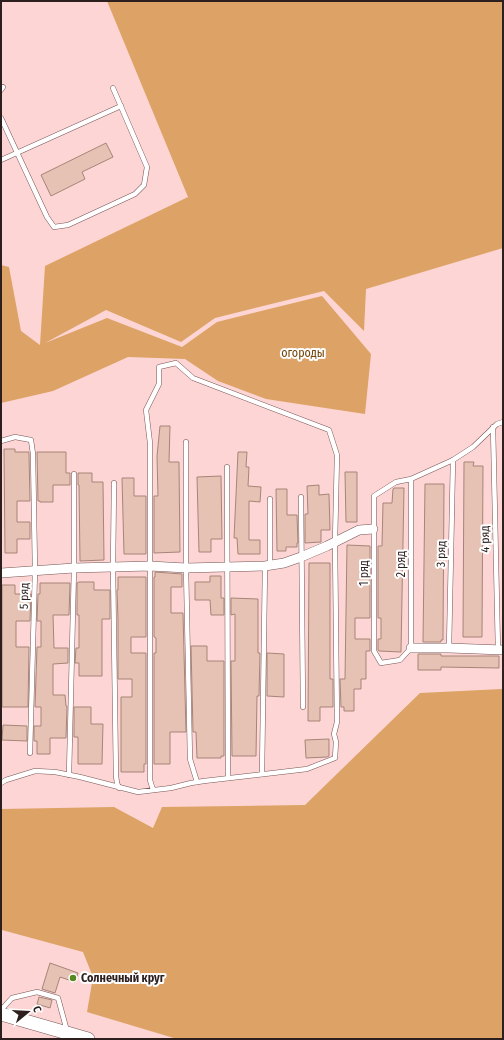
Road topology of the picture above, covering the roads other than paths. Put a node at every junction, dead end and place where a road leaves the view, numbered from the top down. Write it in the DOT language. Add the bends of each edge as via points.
graph roads {
  1 [pos="113,88"];
  2 [pos="121,106"];
  3 [pos="1,118"];
  4 [pos="17,154"];
  5 [pos="1,160"];
  6 [pos="503,422"];
  7 [pos="493,427"];
  8 [pos="1,441"];
  9 [pos="186,442"];
  10 [pos="453,460"];
  11 [pos="227,467"];
  12 [pos="74,474"];
  13 [pos="411,479"];
  14 [pos="114,483"];
  15 [pos="301,497"];
  16 [pos="270,499"];
  17 [pos="373,529"];
  18 [pos="335,542"];
  19 [pos="301,557"];
  20 [pos="150,566"];
  21 [pos="267,566"];
  22 [pos="113,567"];
  23 [pos="74,568"];
  24 [pos="186,568"];
  25 [pos="228,568"];
  26 [pos="35,570"];
  27 [pos="1,573"];
  28 [pos="411,648"];
  29 [pos="449,648"];
  30 [pos="500,650"];
  31 [pos="303,707"];
  32 [pos="30,753"];
  33 [pos="262,774"];
  34 [pos="69,775"];
  35 [pos="228,778"];
  36 [pos="197,782"];
  37 [pos="1,783"];
  38 [pos="119,788"];
  39 [pos="153,790"];
  40 [pos="1,1010"];
  41 [pos="1,1014"];
  42 [pos="67,1033"];
  43 [pos="88,1039"];
  1 -- 2 [label="lane"];
  2 -- 4 [label="lane"];
  2 -- 4 [label="lane" via="147,167 144,185 135,194 68,226 54,227"];
  3 -- 4 [label="lane"];
  4 -- 5 [label="lane"];
  6 -- 7 [label="lane"];
  7 -- 10 [label="lane" via="473,447"];
  7 -- 30 [label="lane, 4 ряд"];
  8 -- 26 [label="lane, 5 ряд" via="14,437 31,440"];
  9 -- 24 [label="lane"];
  10 -- 13 [label="lane"];
  10 -- 29 [label="lane, 3 ряд"];
  11 -- 25 [label="lane"];
  12 -- 23 [label="lane"];
  13 -- 17 [label="lane, 1 ряд" via="396,482 374,496"];
  13 -- 28 [label="lane, 2 ряд"];
  14 -- 22 [label="lane"];
  15 -- 19 [label="lane"];
  16 -- 21 [label="lane"];
  17 -- 18 [label="street" via="359,530"];
  17 -- 28 [label="lane, 1 ряд" via="374,651 381,663 400,660"];
  18 -- 19 [label="street"];
  18 -- 20 [label="lane" via="338,455 329,430 193,378 176,363 159,367 159,384 146,410 150,443"];
  18 -- 33 [label="lane" via="335,758 307,769"];
  19 -- 21 [label="street"];
  19 -- 31 [label="lane"];
  20 -- 22 [label="street"];
  20 -- 24 [label="street"];
  20 -- 39 [label="lane" via="150,780"];
  21 -- 25 [label="street"];
  21 -- 33 [label="lane"];
  22 -- 23 [label="street"];
  22 -- 38 [label="lane" via="116,776"];
  23 -- 26 [label="street"];
  23 -- 34 [label="lane"];
  24 -- 25 [label="street"];
  24 -- 36 [label="lane" via="190,759"];
  25 -- 35 [label="lane"];
  26 -- 27 [label="street"];
  26 -- 32 [label="lane, 5 ряд"];
  28 -- 29 [label="street"];
  29 -- 30 [label="street"];
  33 -- 35 [label="lane"];
  34 -- 37 [label="lane" via="35,771"];
  34 -- 38 [label="lane"];
  35 -- 36 [label="lane"];
  36 -- 39 [label="lane"];
  38 -- 39 [label="lane" via="138,792"];
  40 -- 42 [label="lane" via="12,998 37,992 58,998"];
  41 -- 42 [label="main road"];
  42 -- 43 [label="main road"];
}
